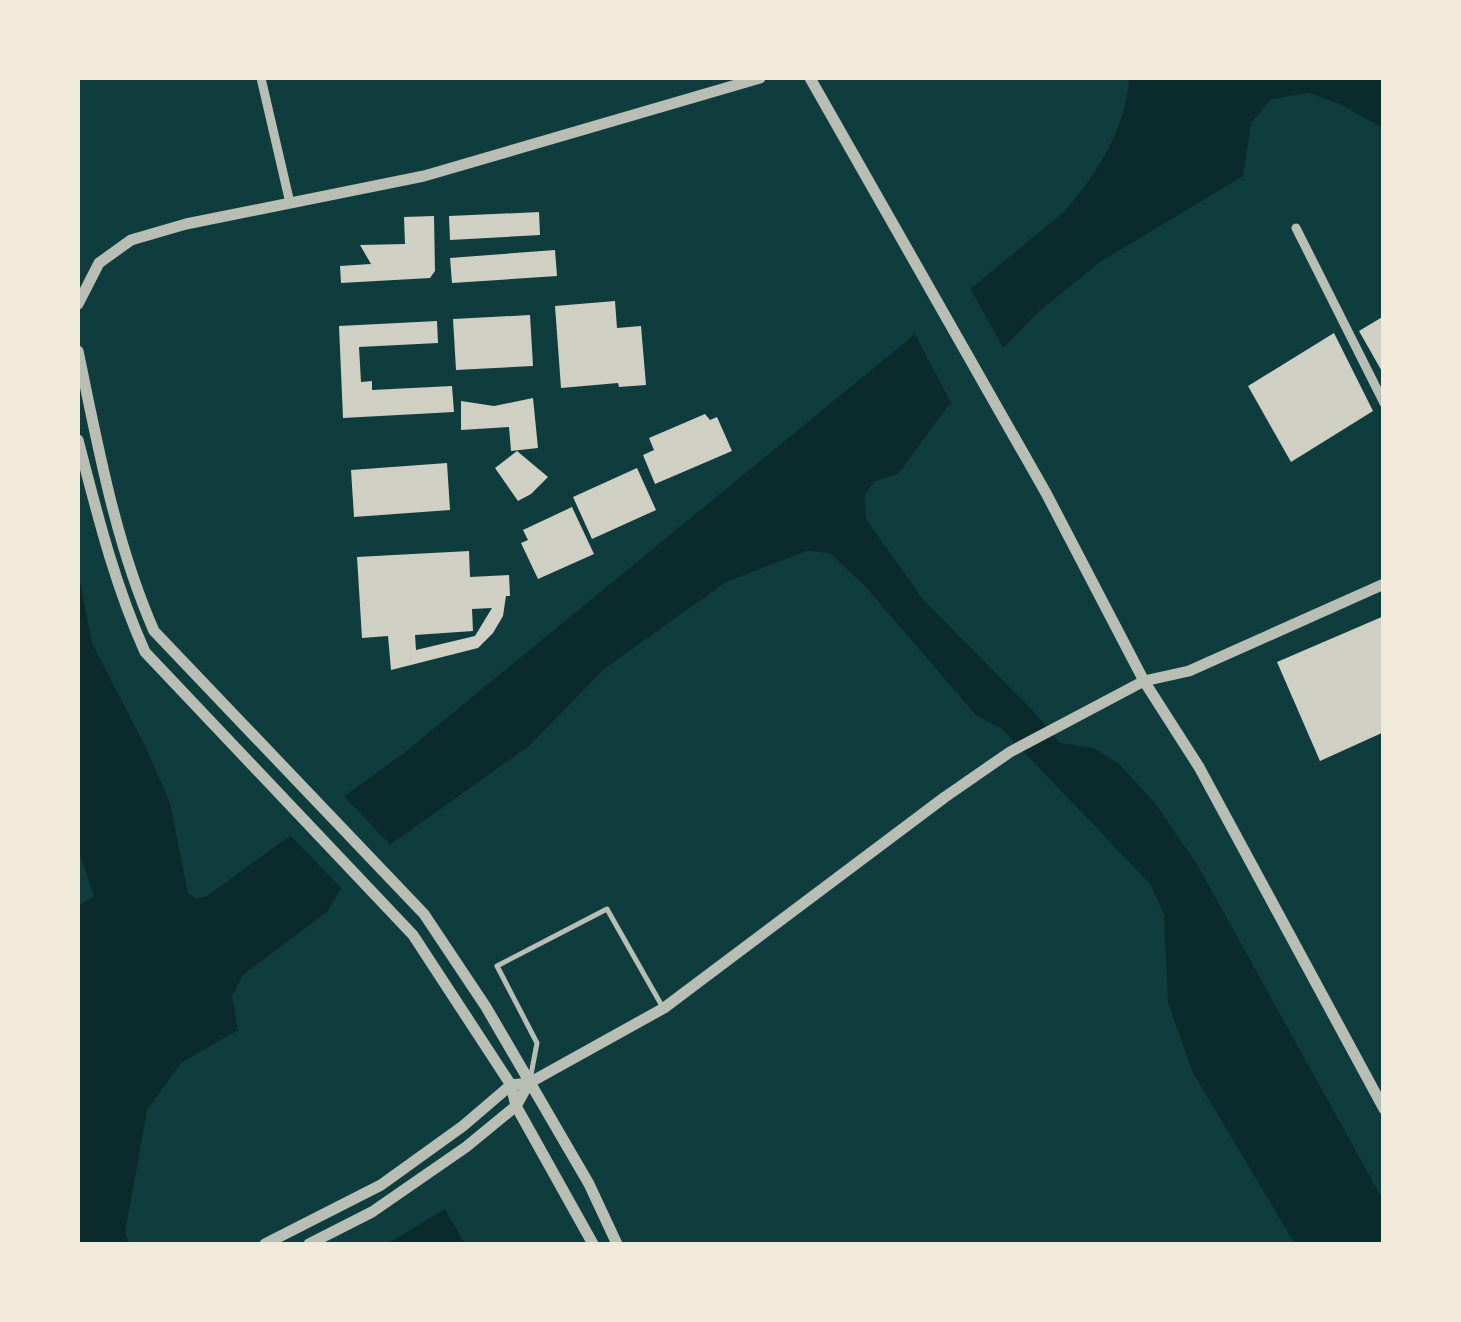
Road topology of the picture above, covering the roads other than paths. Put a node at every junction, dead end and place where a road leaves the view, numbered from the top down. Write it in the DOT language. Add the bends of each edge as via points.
graph roads {
  1 [pos="262,78"];
  2 [pos="760,78"];
  3 [pos="810,78"];
  4 [pos="290,203"];
  5 [pos="1296,228"];
  6 [pos="78,304"];
  7 [pos="78,351"];
  8 [pos="1384,403"];
  9 [pos="78,440"];
  10 [pos="1384,584"];
  11 [pos="1144,681"];
  12 [pos="664,1008"];
  13 [pos="530,1083"];
  14 [pos="511,1085"];
  15 [pos="516,1106"];
  16 [pos="1384,1109"];
  17 [pos="264,1244"];
  18 [pos="309,1244"];
  19 [pos="593,1244"];
  20 [pos="617,1244"];
  1 -- 4 [label="street"];
  2 -- 4 [label="street" via="424,176"];
  3 -- 11 [label="street" via="1046,493"];
  4 -- 6 [label="street" via="132,240 98,263"];
  5 -- 8 [label="street"];
  7 -- 13 [label="street" via="131,578 154,632 424,914"];
  9 -- 14 [label="street" via="104,545 146,652 413,935"];
  10 -- 11 [label="street" via="1189,671"];
  11 -- 12 [label="street" via="1010,752"];
  11 -- 16 [label="street" via="1199,767"];
  12 -- 13 [label="street"];
  12 -- 13 [label="lane" via="606,909 497,966 537,1044"];
  13 -- 14 [label="street"];
  13 -- 15 [label="street"];
  13 -- 20 [label="street"];
  14 -- 15 [label="street"];
  14 -- 17 [label="street" via="381,1185"];
  15 -- 18 [label="street" via="372,1212"];
  15 -- 19 [label="street"];
}
